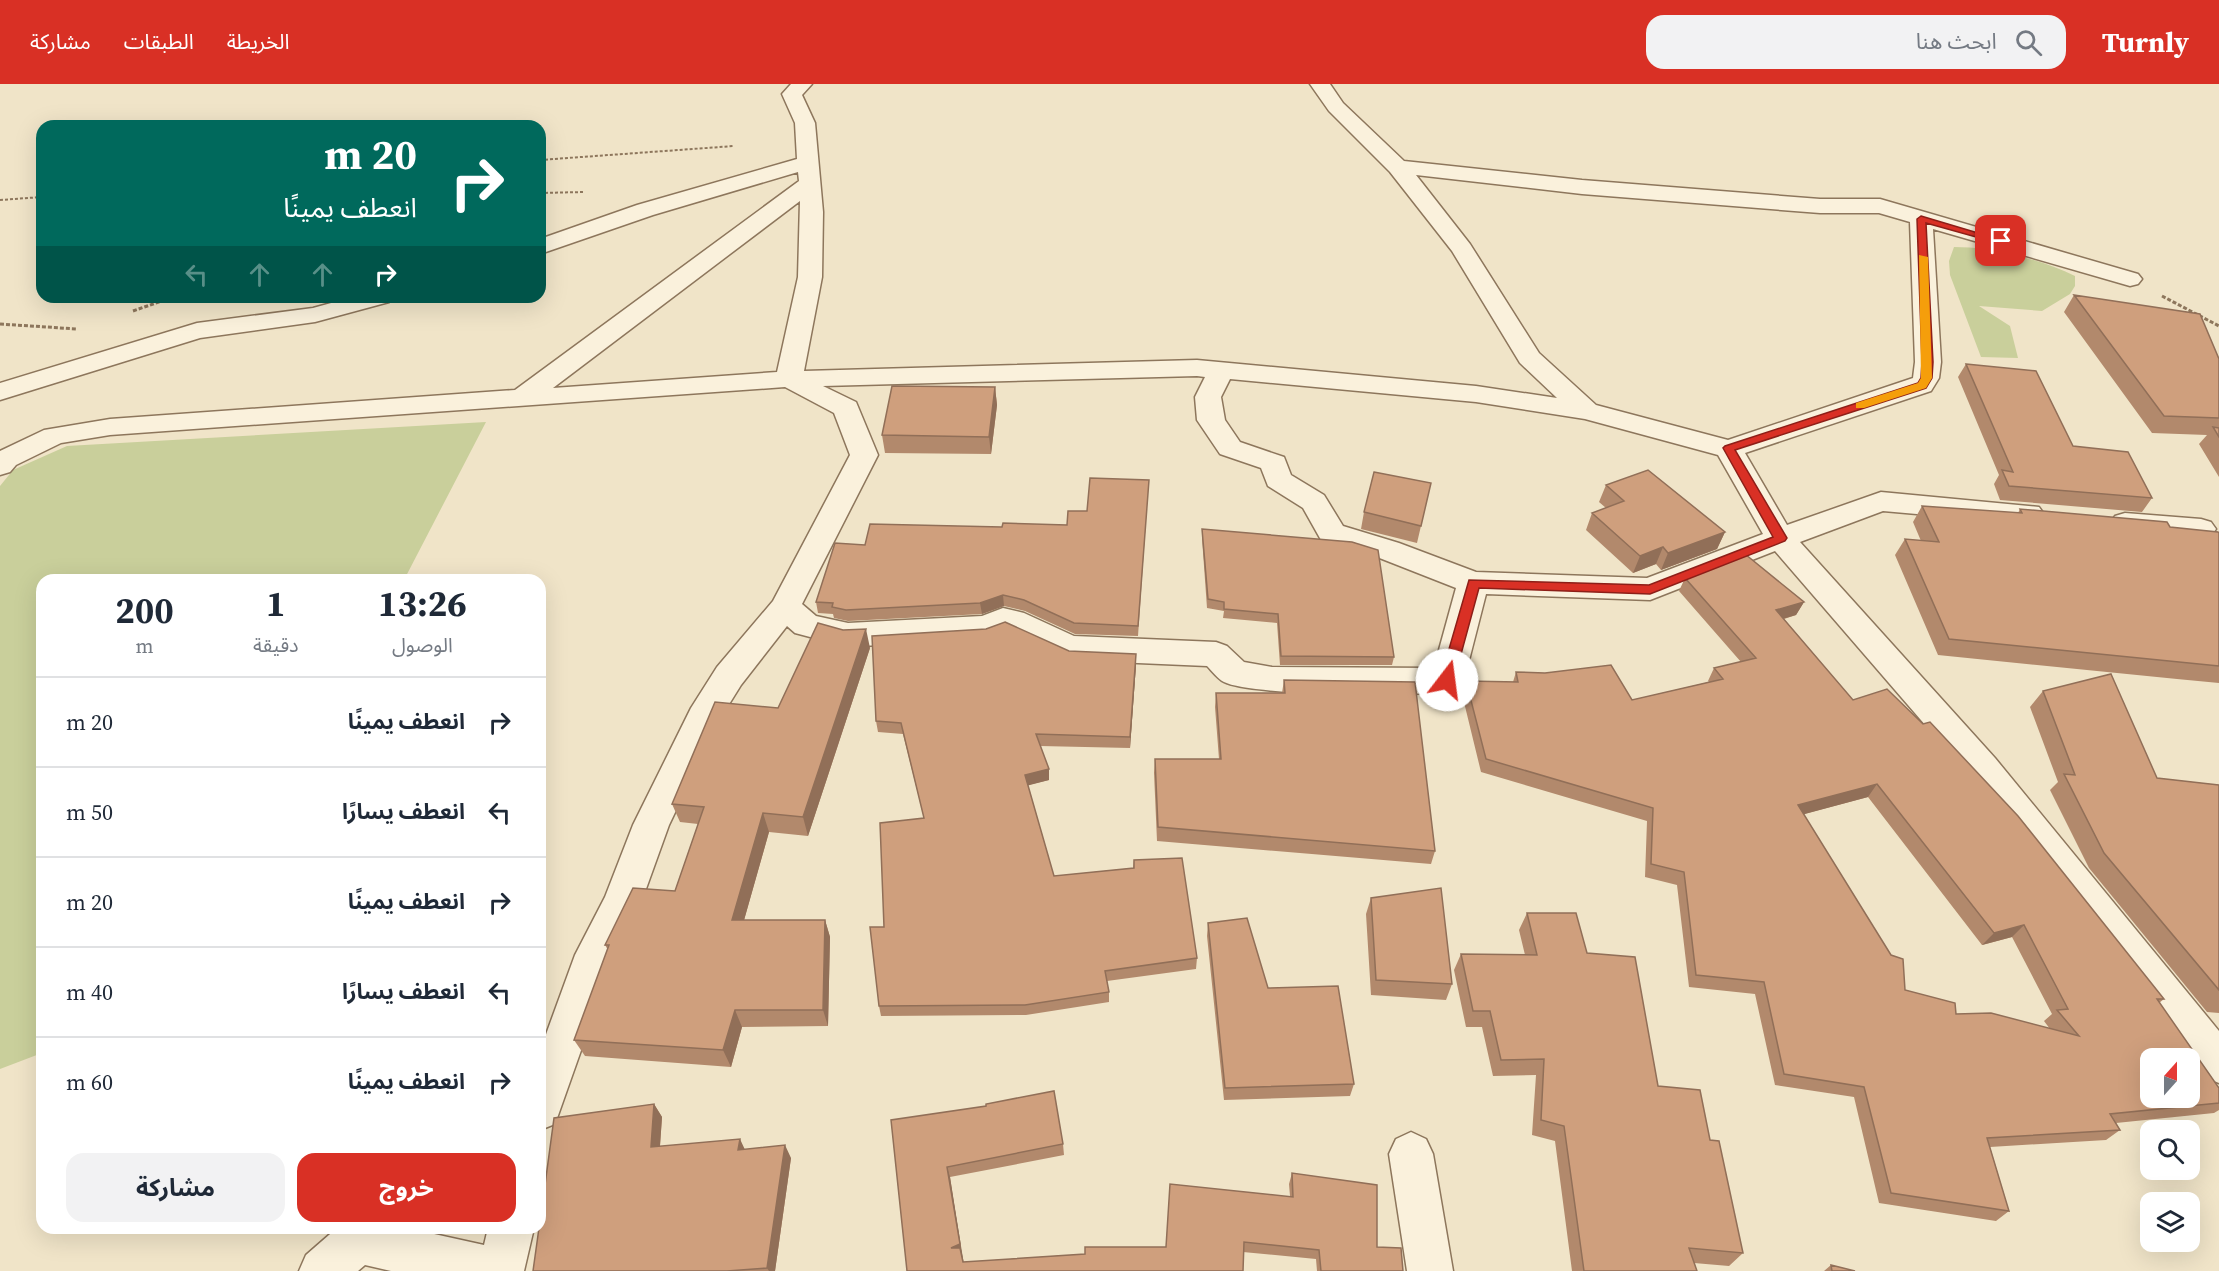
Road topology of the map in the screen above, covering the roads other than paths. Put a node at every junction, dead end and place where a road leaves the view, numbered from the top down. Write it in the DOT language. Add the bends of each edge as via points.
graph roads {
  1 [pos="802,84"];
  2 [pos="1320,84"];
  3 [pos="807,163"];
  4 [pos="1398,167"];
  5 [pos="1921,219"];
  6 [pos="546,245"];
  7 [pos="2130,279"];
  8 [pos="358,303"];
  9 [pos="1221,370"];
  10 [pos="789,380"];
  11 [pos="0,392"];
  12 [pos="522,398"];
  13 [pos="1586,411"];
  14 [pos="1729,448"];
  15 [pos="0,466"];
  16 [pos="2059,517"];
  17 [pos="2094,520"];
  18 [pos="2201,529"];
  19 [pos="1780,538"];
  20 [pos="1473,583"];
  21 [pos="785,607"];
  22 [pos="2219,1063"];
  23 [pos="546,1092"];
  24 [pos="1412,1154"];
  25 [pos="509,1234"];
  26 [pos="322,1271"];
  27 [pos="500,1271"];
  28 [pos="1430,1271"];
  1 -- 3 [label="street" via="792,94 805,123"];
  2 -- 4 [label="street" via="1336,107"];
  3 -- 6 [label="street" via="645,210"];
  3 -- 10 [label="street" via="812,212 810,277"];
  3 -- 12 [label="street"];
  4 -- 5 [label="street" via="1582,187 1820,206 1880,206"];
  4 -- 13 [label="street" via="1462,249 1529,358"];
  5 -- 7 [label="street"];
  5 -- 14 [label="street" via="1928,362 1922,385"];
  8 -- 11 [label="street" via="315,315 197,331"];
  9 -- 10 [label="street"];
  9 -- 13 [label="street" via="1476,393"];
  9 -- 20 [label="street" via="1208,397 1211,420 1230,448 1274,463 1278,480 1314,502 1332,533"];
  10 -- 12 [label="street"];
  10 -- 21 [label="street" via="846,408 864,455"];
  12 -- 15 [label="street" via="110,427 54,436 6,459"];
  13 -- 14 [label="street"];
  14 -- 19 [label="street"];
  16 -- 19 [label="street" via="1881,501"];
  17 -- 18 [label="street"];
  19 -- 20 [label="street" via="1650,589"];
  19 -- 22 [label="street" via="1983,768"];
  20 -- 21 [label="street" via="1447,680 1398,682 1272,679 1234,673 1216,654 1069,648 1003,619 987,627 848,635 806,625"];
  21 -- 23 [label="street" via="729,676 703,717 595,955"];
  24 -- 28 [label="street"];
  25 -- 27 [label="street"];
  26 -- 27 [label="street" via="358,1241"];
}
